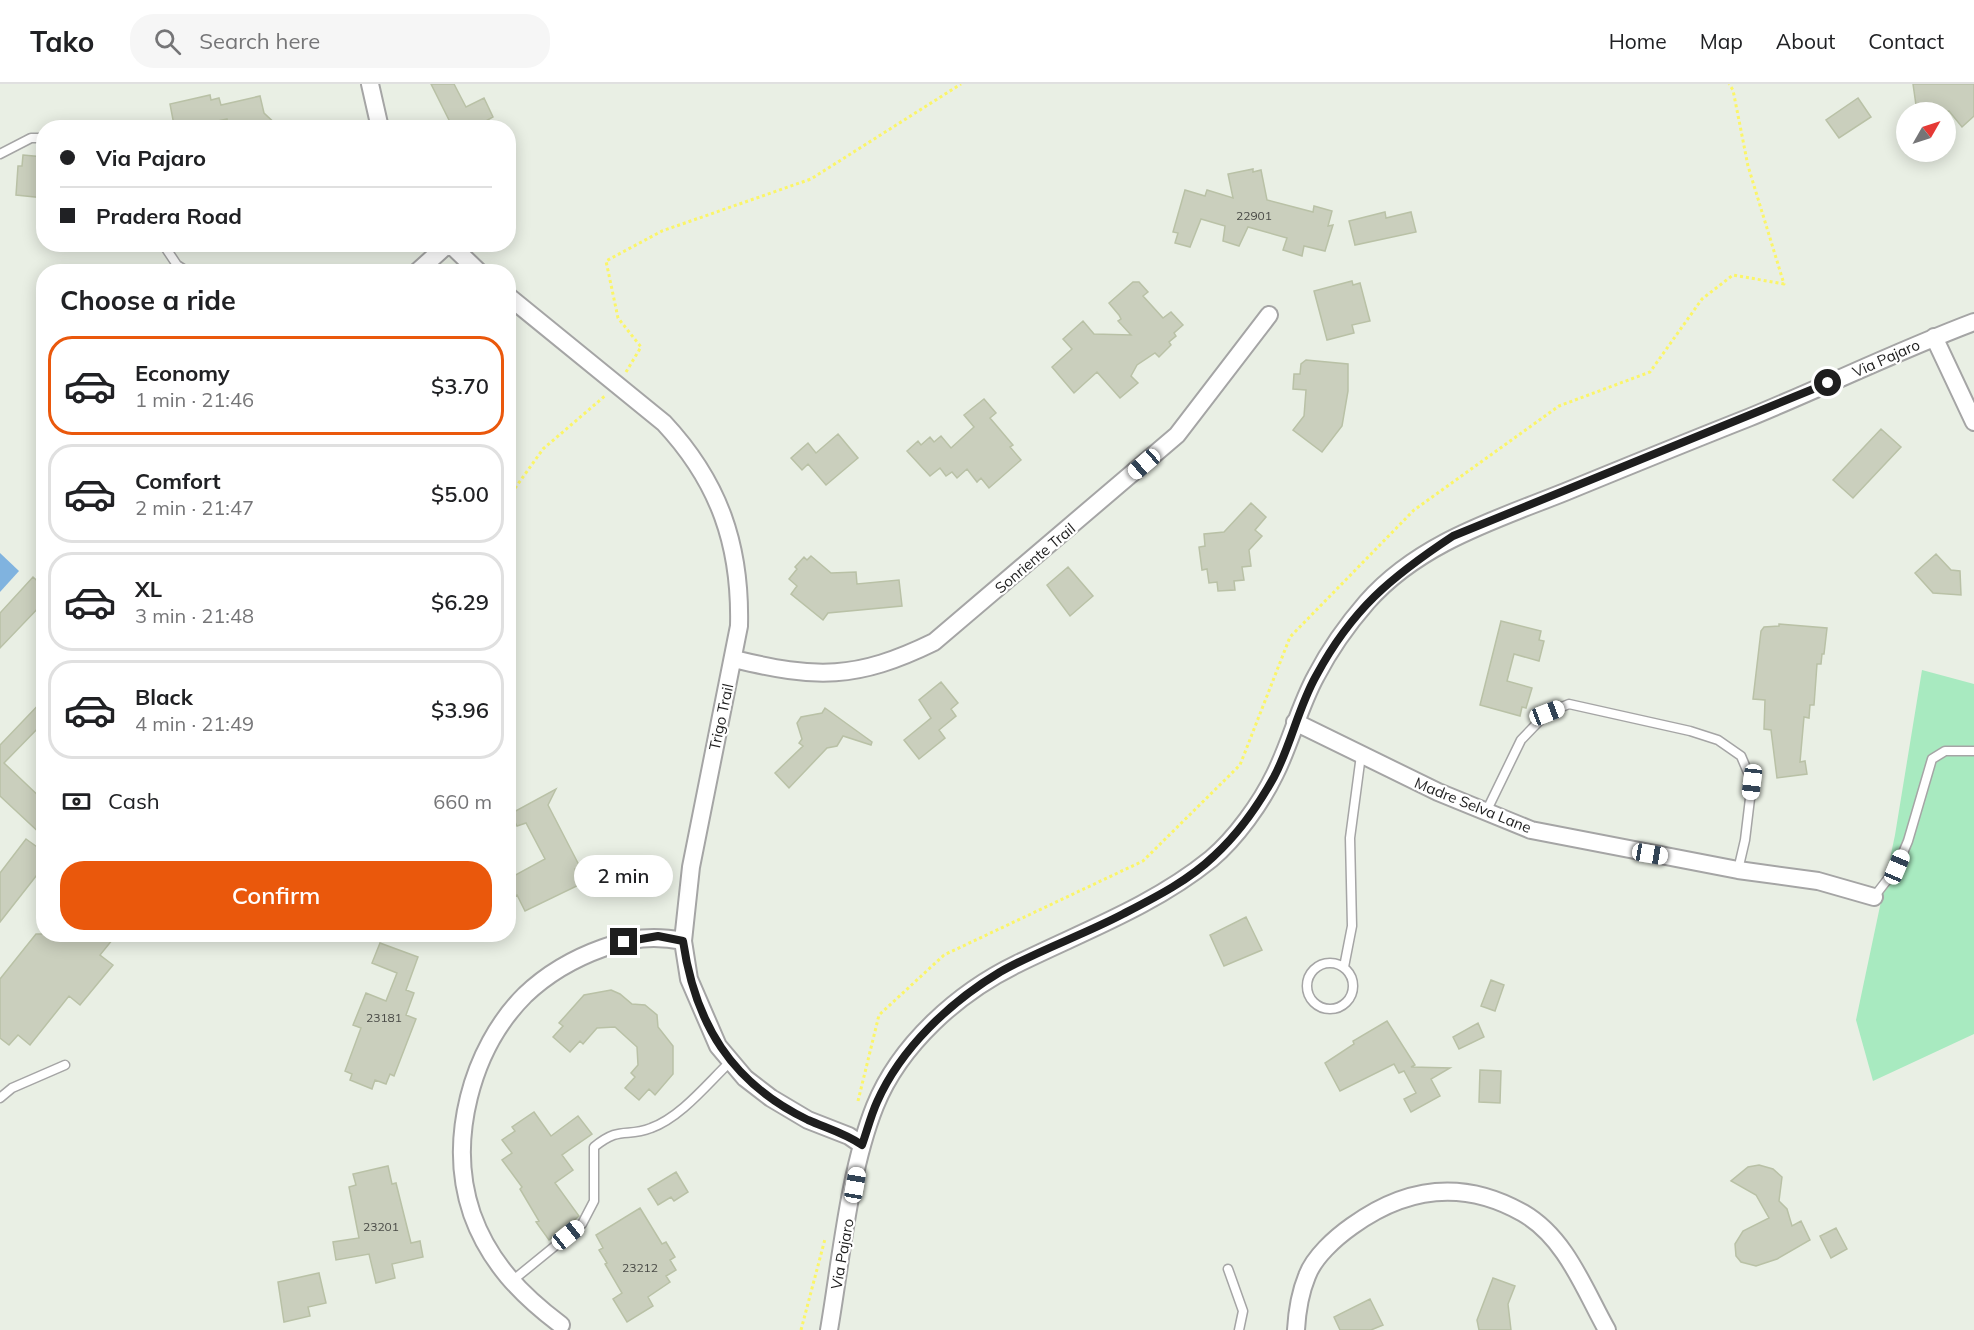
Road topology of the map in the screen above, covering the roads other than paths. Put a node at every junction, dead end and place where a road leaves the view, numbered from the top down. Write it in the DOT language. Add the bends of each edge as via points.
graph roads {
  1 [pos="370,84"];
  2 [pos="378,120"];
  3 [pos="36,138"];
  4 [pos="0,153"];
  5 [pos="440,252"];
  6 [pos="458,252"];
  7 [pos="426,264"];
  8 [pos="471,264"];
  9 [pos="516,302"];
  10 [pos="1269,315"];
  11 [pos="1974,322"];
  12 [pos="1934,337"];
  13 [pos="1974,422"];
  14 [pos="734,659"];
  15 [pos="1295,723"];
  16 [pos="1974,752"];
  17 [pos="1361,755"];
  18 [pos="1486,812"];
  19 [pos="1738,870"];
  20 [pos="1874,897"];
  21 [pos="683,941"];
  22 [pos="1344,967"];
  23 [pos="730,1062"];
  24 [pos="65,1065"];
  25 [pos="0,1098"];
  26 [pos="862,1145"];
  27 [pos="1228,1269"];
  28 [pos="512,1281"];
  29 [pos="563,1328"];
  30 [pos="829,1330"];
  31 [pos="1239,1330"];
  32 [pos="1296,1330"];
  33 [pos="1607,1330"];
  1 -- 2 [label="street"];
  3 -- 4 [label="lane"];
  5 -- 7 [label="street"];
  6 -- 8 [label="street"];
  9 -- 14 [label="street, Trigo Trail" via="664,423 686,447 711,485 735,556 740,590"];
  10 -- 14 [label="street, Sonriente Trail" via="1177,435 934,642 894,662 821,675 788,672"];
  11 -- 12 [label="street, Via Pajaro"];
  12 -- 13 [label="street"];
  12 -- 15 [label="street, Via Pajaro" via="1765,411 1453,536 1404,568 1370,598 1339,636"];
  14 -- 21 [label="street, Trigo Trail" via="690,867"];
  15 -- 17 [label="street, Madre Selva Lane"];
  15 -- 26 [label="street, Via Pajaro" via="1275,776 1214,856 1163,894 1000,972 958,1000 898,1066 877,1101"];
  16 -- 20 [label="lane" via="1945,751 1932,759 1908,841 1897,867"];
  17 -- 18 [label="street, Madre Selva Lane"];
  17 -- 22 [label="lane" via="1350,838 1352,926"];
  18 -- 19 [label="street, Madre Selva Lane" via="1532,830"];
  18 -- 19 [label="lane" via="1521,740 1547,713 1569,704 1690,731 1718,740 1741,756 1752,782"];
  19 -- 20 [label="street, Madre Selva Lane" via="1818,881"];
  21 -- 23 [label="street, Trigo Trail" via="689,979 718,1046"];
  21 -- 28 [label="street" via="658,936 638,938 587,954 543,979 525,995 482,1059 466,1109 462,1164 481,1235"];
  22 -- 22 [label="lane" via="1326,963 1311,972 1306,990 1316,1005 1334,1010 1349,1000 1353,982"];
  23 -- 26 [label="street, Trigo Trail" via="771,1098"];
  23 -- 28 [label="lane" via="678,1111 650,1129 610,1134 594,1147 594,1201 582,1224"];
  24 -- 25 [label="lane" via="12,1088"];
  26 -- 30 [label="street, Via Pajaro"];
  27 -- 31 [label="lane" via="1243,1311"];
  28 -- 29 [label="street"];
  32 -- 33 [label="street" via="1307,1275 1335,1238 1372,1211 1408,1195 1449,1191 1486,1196 1524,1214 1550,1235 1575,1269"];
}
